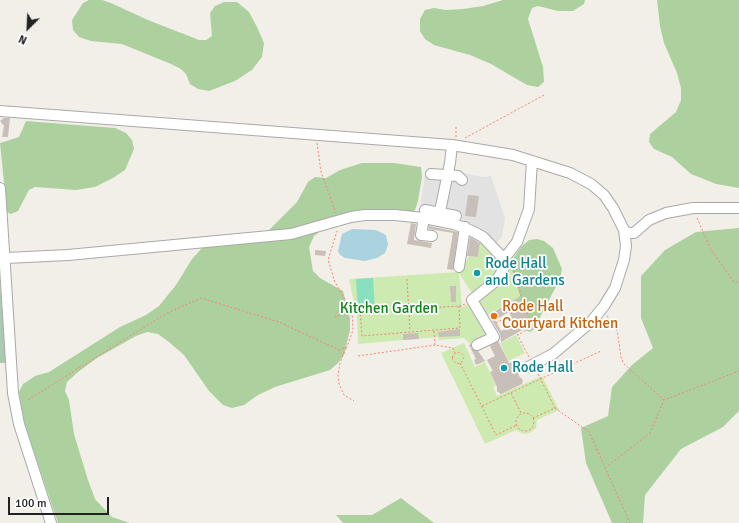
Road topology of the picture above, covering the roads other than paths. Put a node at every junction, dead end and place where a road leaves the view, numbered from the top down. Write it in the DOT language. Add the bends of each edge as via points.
graph roads {
  1 [pos="0,111"];
  2 [pos="454,144"];
  3 [pos="532,161"];
  4 [pos="431,174"];
  5 [pos="446,175"];
  6 [pos="462,180"];
  7 [pos="0,188"];
  8 [pos="739,208"];
  9 [pos="424,214"];
  10 [pos="456,216"];
  11 [pos="439,217"];
  12 [pos="465,227"];
  13 [pos="629,232"];
  14 [pos="432,236"];
  15 [pos="2,245"];
  16 [pos="6,258"];
  17 [pos="504,259"];
  18 [pos="459,267"];
  19 [pos="477,345"];
  20 [pos="530,366"];
  21 [pos="51,523"];
  1 -- 2 [label="street"];
  2 -- 3 [label="street"];
  2 -- 5 [label="street"];
  3 -- 13 [label="street" via="559,168 591,184 609,202"];
  3 -- 17 [label="street" via="529,209 517,242"];
  4 -- 5 [label="street"];
  5 -- 6 [label="street" via="458,176"];
  5 -- 11 [label="street"];
  7 -- 15 [label="street"];
  8 -- 13 [label="street" via="693,208 666,213"];
  9 -- 11 [label="street"];
  9 -- 14 [label="street" via="421,235"];
  9 -- 16 [label="street" via="365,215 291,234 61,256"];
  10 -- 11 [label="street"];
  11 -- 12 [label="street"];
  12 -- 17 [label="street" via="483,237"];
  12 -- 18 [label="street"];
  13 -- 20 [label="street" via="615,288 601,309 591,322 563,346"];
  15 -- 16 [label="street"];
  16 -- 21 [label="street" via="13,393 19,424"];
  17 -- 19 [label="street" via="504,268 497,280 472,300 493,325 494,336"];
}
